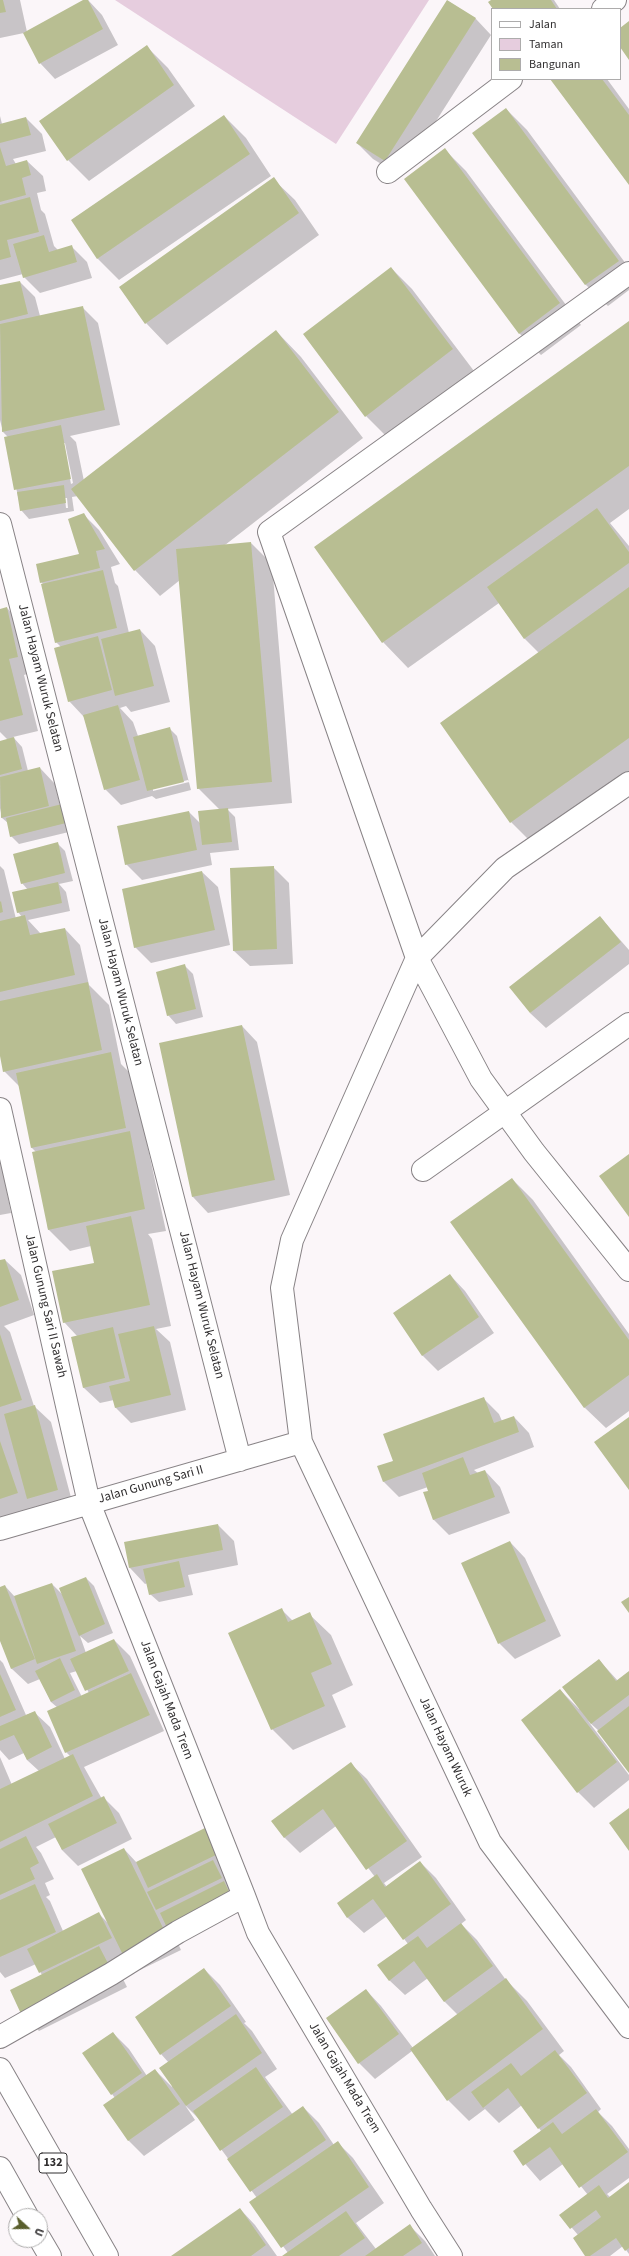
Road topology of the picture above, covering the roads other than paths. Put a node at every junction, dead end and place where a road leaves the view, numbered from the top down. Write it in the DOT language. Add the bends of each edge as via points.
graph roads {
  1 [pos="615,0"];
  2 [pos="604,8"];
  3 [pos="510,80"];
  4 [pos="388,172"];
  5 [pos="629,274"];
  6 [pos="0,524"];
  7 [pos="629,783"];
  8 [pos="417,958"];
  9 [pos="629,1024"];
  10 [pos="0,1109"];
  11 [pos="505,1113"];
  12 [pos="423,1170"];
  13 [pos="629,1270"];
  14 [pos="301,1442"];
  15 [pos="240,1460"];
  16 [pos="89,1503"];
  17 [pos="0,1529"];
  18 [pos="244,1896"];
  19 [pos="629,2027"];
  20 [pos="0,2037"];
  21 [pos="0,2070"];
  22 [pos="0,2168"];
  23 [pos="22,2208"];
  24 [pos="107,2256"];
  25 [pos="452,2256"];
  1 -- 2 [label="street"];
  3 -- 4 [label="street"];
  5 -- 8 [label="street" via="269,532"];
  6 -- 15 [label="street, Jalan Hayam Wuruk Selatan"];
  7 -- 8 [label="street" via="505,868"];
  8 -- 11 [label="street" via="481,1079"];
  8 -- 14 [label="street, Jalan Hayam Wuruk" via="292,1240 282,1288"];
  9 -- 11 [label="street"];
  10 -- 16 [label="street, Jalan Gunung Sari II Sawah"];
  11 -- 12 [label="street"];
  11 -- 13 [label="street"];
  14 -- 15 [label="street, Jalan Gunung Sari II"];
  14 -- 19 [label="street, Jalan Hayam Wuruk" via="490,1842"];
  15 -- 16 [label="street, Jalan Gunung Sari II"];
  16 -- 17 [label="street, Jalan Gunung Sari II"];
  16 -- 18 [label="street, Jalan Gajah Mada Trem"];
  18 -- 20 [label="street"];
  18 -- 25 [label="street, Jalan Gajah Mada Trem" via="258,1932 421,2209"];
  21 -- 24 [label="street, 132"];
  22 -- 23 [label="street"];
}
